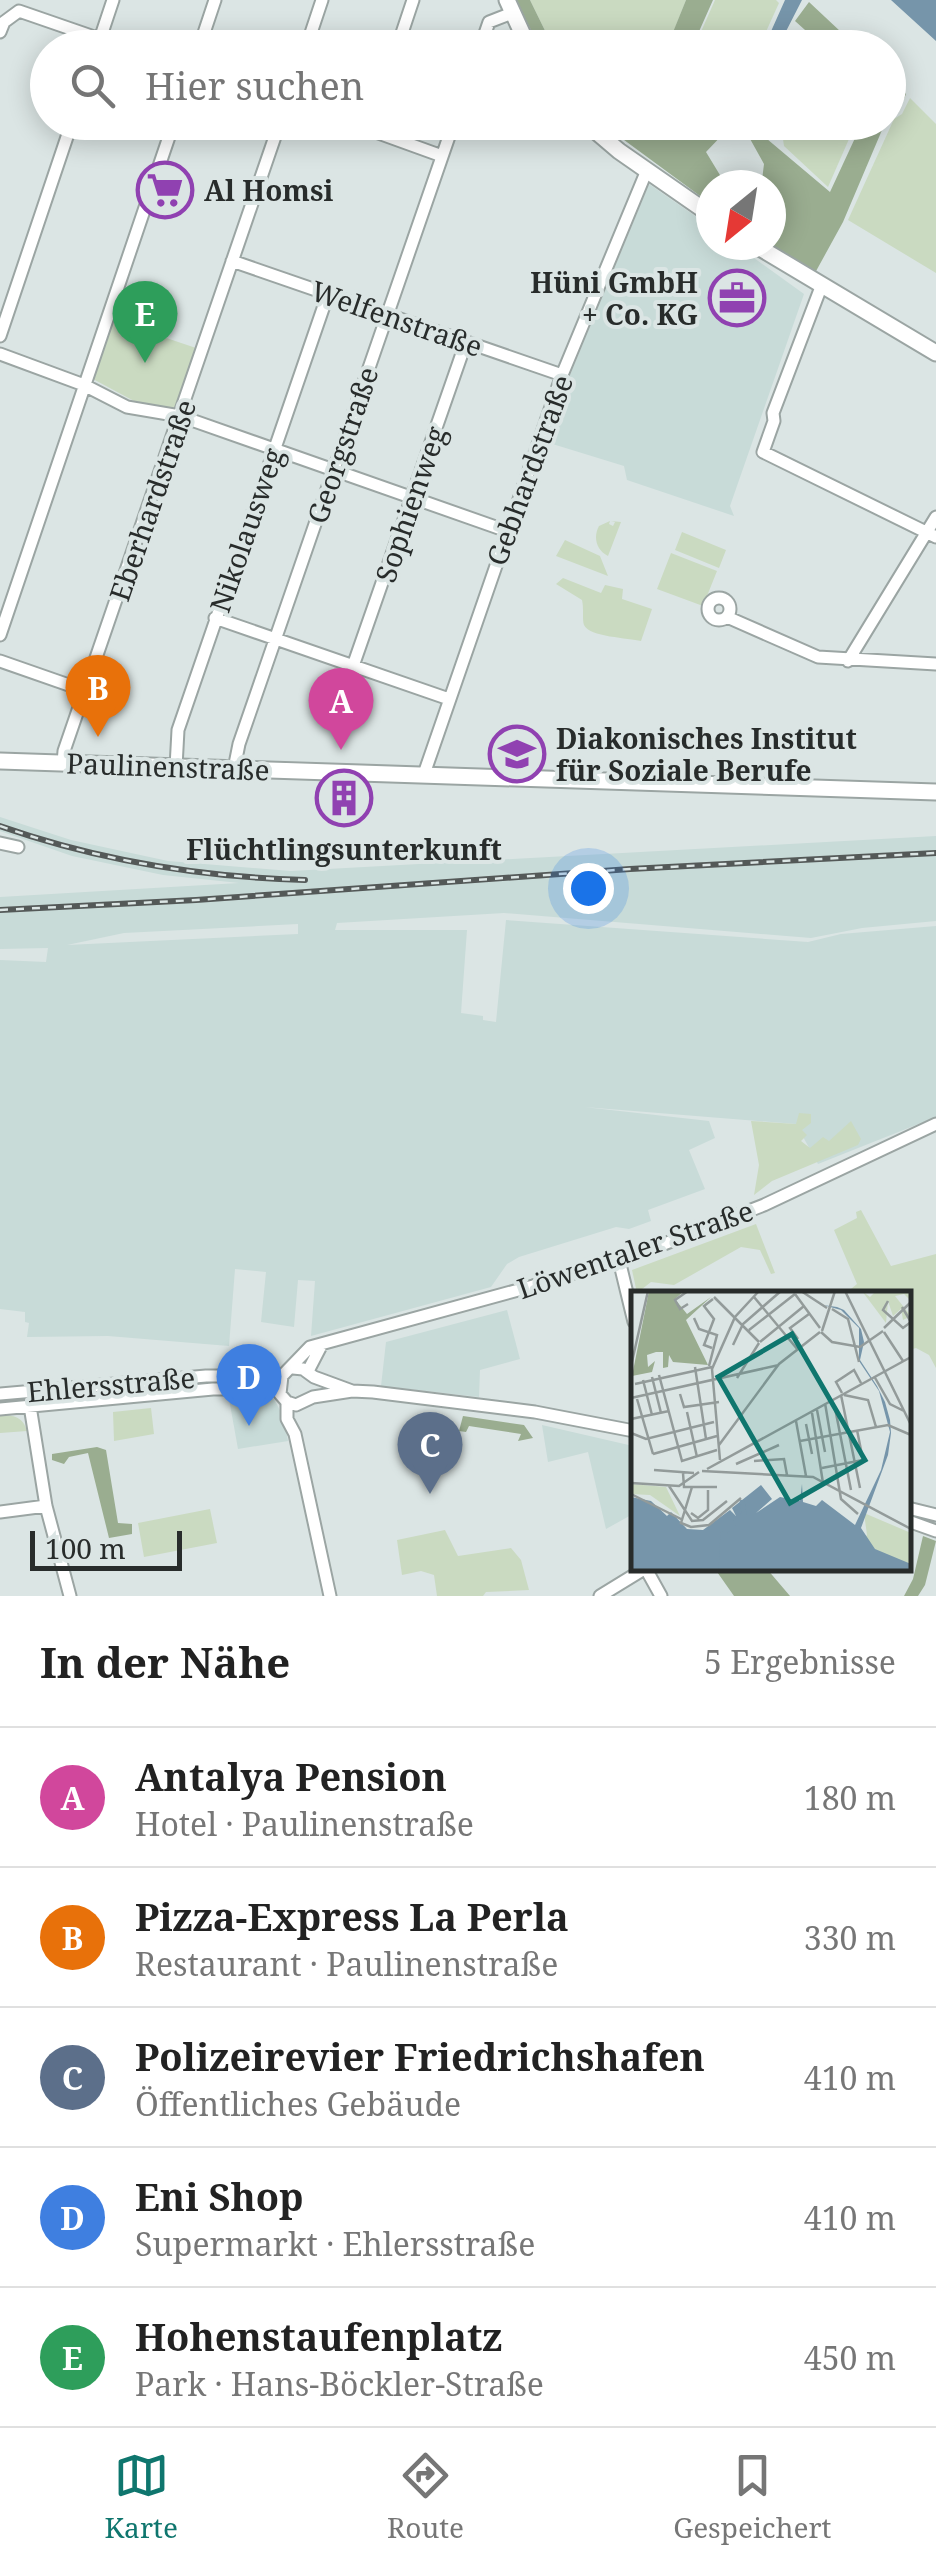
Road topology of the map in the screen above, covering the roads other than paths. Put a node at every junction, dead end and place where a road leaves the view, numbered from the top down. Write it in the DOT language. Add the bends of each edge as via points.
graph roads {
  1 [pos="114,0"];
  2 [pos="216,0"];
  3 [pos="322,0"];
  4 [pos="413,0"];
  5 [pos="509,6"];
  6 [pos="2,27"];
  7 [pos="66,30"];
  8 [pos="104,30"];
  9 [pos="205,30"];
  10 [pos="312,30"];
  11 [pos="403,30"];
  12 [pos="486,30"];
  13 [pos="521,30"];
  14 [pos="66,140"];
  15 [pos="168,140"];
  16 [pos="274,140"];
  17 [pos="404,140"];
  18 [pos="448,140"];
  19 [pos="608,140"];
  20 [pos="442,156"];
  21 [pos="647,170"];
  22 [pos="696,204"];
  23 [pos="779,260"];
  24 [pos="232,261"];
  25 [pos="821,287"];
  26 [pos="328,294"];
  27 [pos="388,315"];
  28 [pos="0,336"];
  29 [pos="466,342"];
  30 [pos="936,353"];
  31 [pos="0,354"];
  32 [pos="562,375"];
  33 [pos="84,385"];
  34 [pos="180,416"];
  35 [pos="274,448"];
  36 [pos="334,470"];
  37 [pos="412,497"];
  38 [pos="936,517"];
  39 [pos="507,530"];
  40 [pos="931,534"];
  41 [pos="727,617"];
  42 [pos="215,618"];
  43 [pos="0,634"];
  44 [pos="276,639"];
  45 [pos="0,661"];
  46 [pos="848,661"];
  47 [pos="936,664"];
  48 [pos="354,666"];
  49 [pos="86,691"];
  50 [pos="449,699"];
  51 [pos="0,761"];
  52 [pos="63,763"];
  53 [pos="176,768"];
  54 [pos="234,769"];
  55 [pos="424,774"];
  56 [pos="936,792"];
  57 [pos="0,842"];
  58 [pos="18,848"];
  59 [pos="936,1124"];
  60 [pos="619,1260"];
  61 [pos="631,1310"];
  62 [pos="322,1344"];
  63 [pos="311,1374"];
  64 [pos="284,1378"];
  65 [pos="352,1391"];
  66 [pos="0,1394"];
  67 [pos="309,1400"];
  68 [pos="287,1402"];
  69 [pos="30,1406"];
  70 [pos="0,1409"];
  71 [pos="631,1429"];
  72 [pos="295,1434"];
  73 [pos="46,1506"];
  74 [pos="911,1509"];
  75 [pos="0,1512"];
  76 [pos="936,1515"];
  77 [pos="911,1522"];
  78 [pos="936,1532"];
  79 [pos="640,1571"];
  80 [pos="647,1571"];
  81 [pos="70,1596"];
  82 [pos="330,1596"];
  83 [pos="600,1596"];
  84 [pos="661,1596"];
  1 -- 8 [label="street"];
  2 -- 9 [label="street"];
  3 -- 10 [label="street"];
  4 -- 11 [label="street"];
  5 -- 12 [label="street"];
  5 -- 13 [label="main road"];
  6 -- 7 [label="street" via="19,11"];
  14 -- 28 [label="street"];
  15 -- 33 [label="street"];
  16 -- 24 [label="street, Eberhardstraße"];
  17 -- 20 [label="street"];
  18 -- 20 [label="street, Georgstraße"];
  19 -- 21 [label="main road"];
  20 -- 27 [label="street, Georgstraße"];
  21 -- 22 [label="main road"];
  21 -- 32 [label="street, Gebhardstraße"];
  23 -- 25 [label="main road"];
  24 -- 26 [label="street, Welfenstraße"];
  24 -- 34 [label="street, Eberhardstraße"];
  25 -- 30 [label="main road"];
  25 -- 40 [label="street" via="763,452"];
  26 -- 27 [label="street, Welfenstraße"];
  26 -- 35 [label="street, Nikolausweg"];
  27 -- 29 [label="street, Welfenstraße"];
  27 -- 36 [label="street, Georgstraße"];
  29 -- 32 [label="street, Welfenstraße"];
  29 -- 37 [label="street, Sophienweg"];
  31 -- 33 [label="street"];
  32 -- 39 [label="street, Gebhardstraße"];
  33 -- 34 [label="street" via="127,407"];
  33 -- 43 [label="street"];
  34 -- 35 [label="street"];
  34 -- 49 [label="street, Eberhardstraße"];
  35 -- 36 [label="street"];
  35 -- 42 [label="street, Nikolausweg"];
  36 -- 37 [label="street"];
  36 -- 44 [label="street, Georgstraße"];
  37 -- 39 [label="street"];
  37 -- 48 [label="street, Sophienweg"];
  38 -- 40 [label="street"];
  39 -- 50 [label="street, Gebhardstraße"];
  40 -- 46 [label="street"];
  41 -- 46 [label="street" via="818,657"];
  42 -- 44 [label="street"];
  42 -- 53 [label="street, Nikolausweg" via="178,730"];
  44 -- 48 [label="street"];
  44 -- 54 [label="street, Georgstraße"];
  45 -- 49 [label="street"];
  46 -- 47 [label="street"];
  48 -- 50 [label="street"];
  49 -- 52 [label="street, Eberhardstraße"];
  50 -- 55 [label="street, Gebhardstraße"];
  51 -- 52 [label="main road, Paulinenstraße"];
  52 -- 53 [label="main road, Paulinenstraße"];
  53 -- 54 [label="main road, Paulinenstraße"];
  54 -- 55 [label="main road, Paulinenstraße"];
  55 -- 56 [label="main road, Paulinenstraße"];
  57 -- 58 [label="street"];
  59 -- 60 [label="street, Löwentaler Straße" via="764,1205"];
  60 -- 61 [label="street"];
  60 -- 62 [label="street, Löwentaler Straße"];
  62 -- 63 [label="street"];
  62 -- 64 [label="street, Löwentaler Straße" via="310,1346"];
  63 -- 64 [label="street, Ehlersstraße"];
  63 -- 65 [label="street, Ehlersstraße"];
  63 -- 67 [label="street" via="316,1388"];
  64 -- 66 [label="street, Ehlersstraße" via="206,1376"];
  64 -- 68 [label="street"];
  64 -- 69 [label="street, Ehlersstraße"];
  65 -- 67 [label="street, Ehlersstraße"];
  65 -- 71 [label="street, Ehlersstraße"];
  67 -- 68 [label="street, Ehlersstraße"];
  67 -- 72 [label="street"];
  68 -- 72 [label="street"];
  69 -- 70 [label="street, Ehlersstraße"];
  69 -- 73 [label="street"];
  72 -- 82 [label="street"];
  73 -- 75 [label="street"];
  73 -- 81 [label="street"];
  74 -- 76 [label="street"];
  77 -- 78 [label="street"];
  79 -- 83 [label="street"];
  80 -- 84 [label="street"];
}
